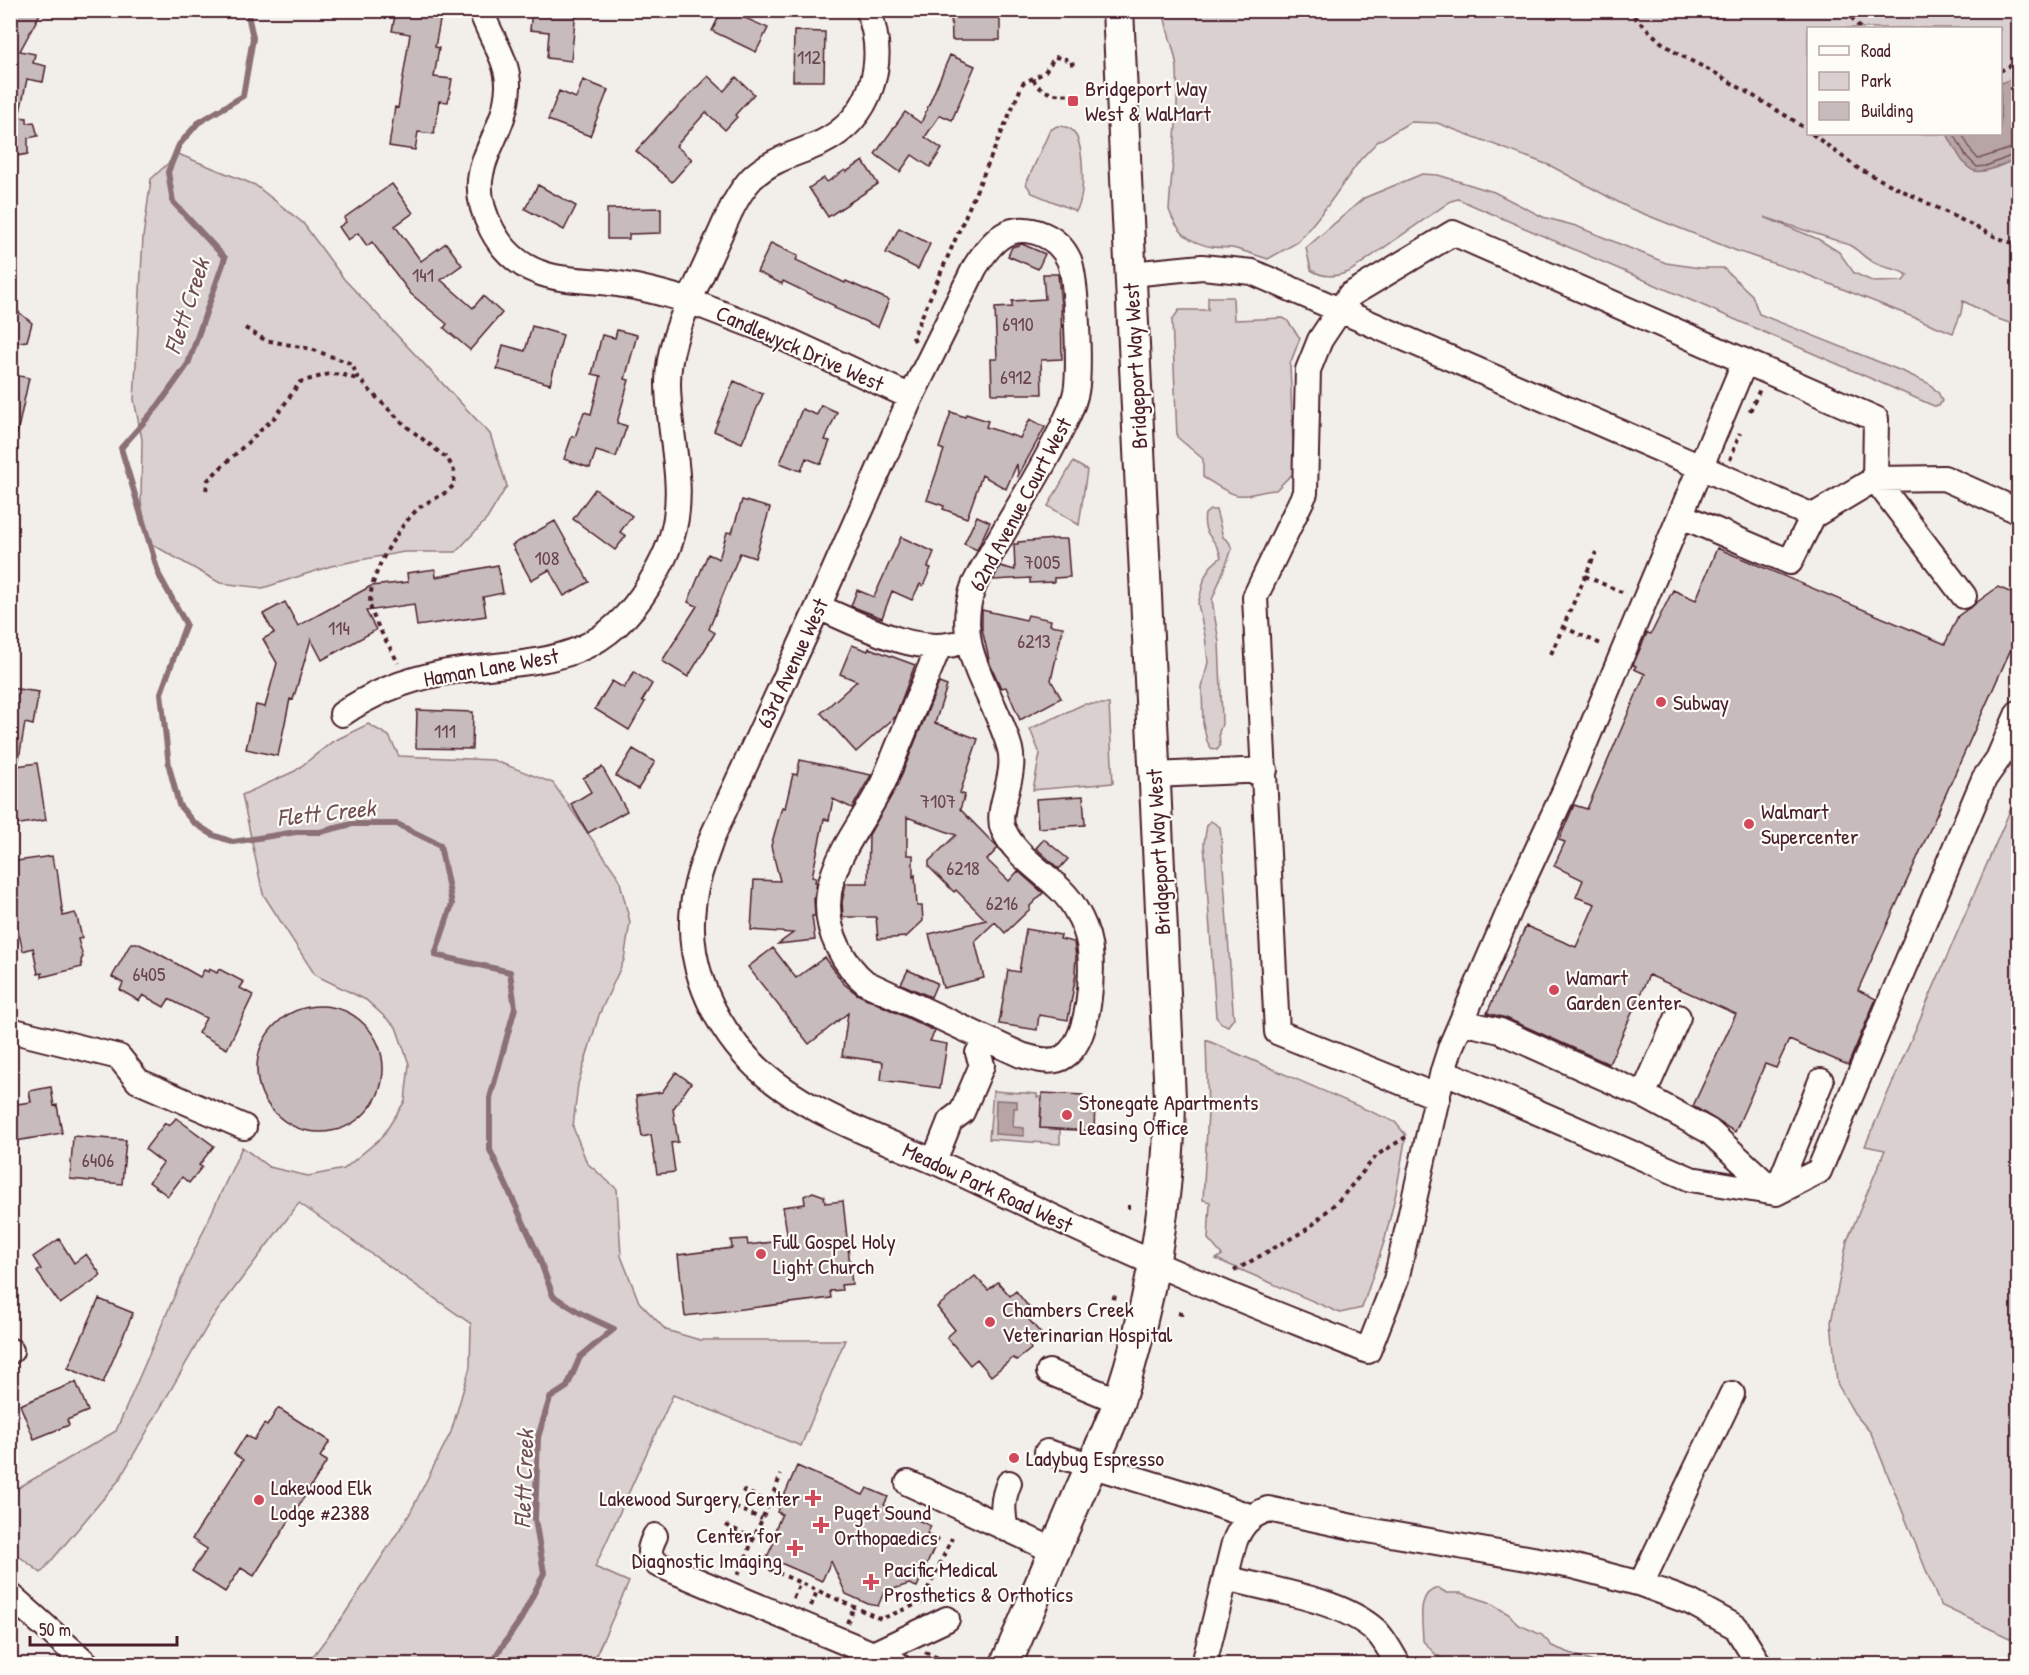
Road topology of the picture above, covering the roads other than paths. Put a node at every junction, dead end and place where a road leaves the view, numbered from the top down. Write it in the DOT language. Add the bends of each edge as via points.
graph roads {
  1 [pos="481,10"];
  2 [pos="868,10"];
  3 [pos="1118,10"];
  4 [pos="1046,236"];
  5 [pos="1131,274"];
  6 [pos="689,301"];
  7 [pos="1340,311"];
  8 [pos="1745,361"];
  9 [pos="910,397"];
  10 [pos="1701,469"];
  11 [pos="1875,479"];
  12 [pos="2019,511"];
  13 [pos="1682,516"];
  14 [pos="1813,516"];
  15 [pos="1965,596"];
  16 [pos="818,607"];
  17 [pos="968,639"];
  18 [pos="939,646"];
  19 [pos="2019,713"];
  20 [pos="342,714"];
  21 [pos="1265,770"];
  22 [pos="1154,775"];
  23 [pos="691,934"];
  24 [pos="1678,1017"];
  25 [pos="1462,1022"];
  26 [pos="10,1030"];
  27 [pos="981,1046"];
  28 [pos="1443,1071"];
  29 [pos="1821,1081"];
  30 [pos="1643,1095"];
  31 [pos="1438,1097"];
  32 [pos="244,1127"];
  33 [pos="934,1161"];
  34 [pos="1776,1193"];
  35 [pos="1155,1264"];
  36 [pos="1049,1372"];
  37 [pos="1732,1394"];
  38 [pos="1119,1401"];
  39 [pos="1047,1452"];
  40 [pos="1091,1466"];
  41 [pos="908,1482"];
  42 [pos="1009,1483"];
  43 [pos="1252,1516"];
  44 [pos="1006,1529"];
  45 [pos="655,1536"];
  46 [pos="1055,1551"];
  47 [pos="1226,1578"];
  48 [pos="1641,1584"];
  49 [pos="10,1595"];
  50 [pos="946,1620"];
  51 [pos="873,1654"];
  52 [pos="80,1662"];
  53 [pos="1760,1664"];
  54 [pos="897,1665"];
  55 [pos="1006,1665"];
  56 [pos="1204,1665"];
  57 [pos="1398,1665"];
  1 -- 6 [label="street, Candlewyck Drive West" via="505,66 508,85 479,182 482,207 499,242 516,260 544,274 631,286"];
  2 -- 6 [label="street, Candlewyck Drive West" via="877,65 861,110 831,137 772,163 746,185 730,210"];
  3 -- 5 [label="main road, Bridgeport Way West"];
  4 -- 9 [label="street, 63rd Avenue West" via="1017,229 989,246"];
  4 -- 17 [label="street, 62nd Avenue Court West" via="1064,251 1073,273 1076,391 1048,455 974,585 967,612"];
  5 -- 7 [label="street" via="1202,267 1252,272"];
  5 -- 22 [label="main road, Bridgeport Way West"];
  6 -- 9 [label="street, Candlewyck Drive West" via="770,332"];
  6 -- 20 [label="street, Haman Lane West" via="675,335 668,381 678,467 676,521 666,554 639,600 608,633 580,650 539,661 442,673 408,682 376,693"];
  7 -- 8 [label="street" via="1350,296 1453,233"];
  7 -- 10 [label="street"];
  7 -- 21 [label="street" via="1320,340 1308,370 1305,493 1255,597"];
  8 -- 10 [label="street"];
  8 -- 11 [label="street" via="1876,419"];
  9 -- 16 [label="street, 63rd Avenue West"];
  10 -- 13 [label="street"];
  10 -- 14 [label="street"];
  11 -- 12 [label="street" via="1944,478"];
  11 -- 14 [label="street"];
  11 -- 15 [label="street"];
  13 -- 14 [label="street" via="1790,562"];
  13 -- 25 [label="street"];
  16 -- 18 [label="street" via="898,639"];
  16 -- 23 [label="street, 63rd Avenue West" via="713,835 700,872"];
  17 -- 18 [label="street"];
  17 -- 27 [label="street, 62nd Avenue Court West" via="1010,750 1012,770 1001,814 1004,830 1019,851 1070,899 1081,919 1090,955 1082,1027 1075,1046 1066,1056 1047,1060"];
  18 -- 27 [label="street, 62nd Avenue Court West" via="884,781 838,859 827,909 835,940 861,980"];
  19 -- 34 [label="street" via="1984,779 1819,1172"];
  21 -- 22 [label="street"];
  21 -- 31 [label="street" via="1277,1032"];
  22 -- 35 [label="main road, Bridgeport Way West" via="1170,1098 1167,1171"];
  23 -- 33 [label="street, Meadow Park Road West" via="707,998 722,1025 752,1063 785,1090 813,1106"];
  24 -- 30 [label="street"];
  25 -- 28 [label="street"];
  25 -- 30 [label="street" via="1500,1031"];
  26 -- 32 [label="street" via="119,1057 138,1082"];
  27 -- 33 [label="street" via="982,1065 962,1112 950,1121"];
  28 -- 31 [label="street"];
  28 -- 34 [label="street" via="1690,1179"];
  29 -- 34 [label="street"];
  30 -- 34 [label="street" via="1709,1131"];
  31 -- 35 [label="street, Meadow Park Road West" via="1396,1280 1368,1351"];
  33 -- 35 [label="street, Meadow Park Road West"];
  35 -- 38 [label="main road, Bridgeport Way West"];
  36 -- 38 [label="street"];
  37 -- 48 [label="street"];
  38 -- 40 [label="main road, Bridgeport Way West"];
  39 -- 40 [label="street"];
  40 -- 43 [label="street"];
  40 -- 46 [label="main road, Bridgeport Way West"];
  41 -- 44 [label="street"];
  42 -- 44 [label="street" via="1004,1496"];
  43 -- 47 [label="street" via="1237,1536"];
  43 -- 48 [label="street" via="1268,1509 1572,1566"];
  44 -- 46 [label="street"];
  45 -- 51 [label="street" via="650,1554 657,1564"];
  46 -- 55 [label="main road, Bridgeport Way West"];
  47 -- 56 [label="street"];
  47 -- 57 [label="street" via="1355,1615 1377,1631"];
  48 -- 53 [label="street" via="1690,1602 1736,1627"];
  49 -- 52 [label="street"];
  50 -- 51 [label="street"];
  51 -- 54 [label="street"];
}
